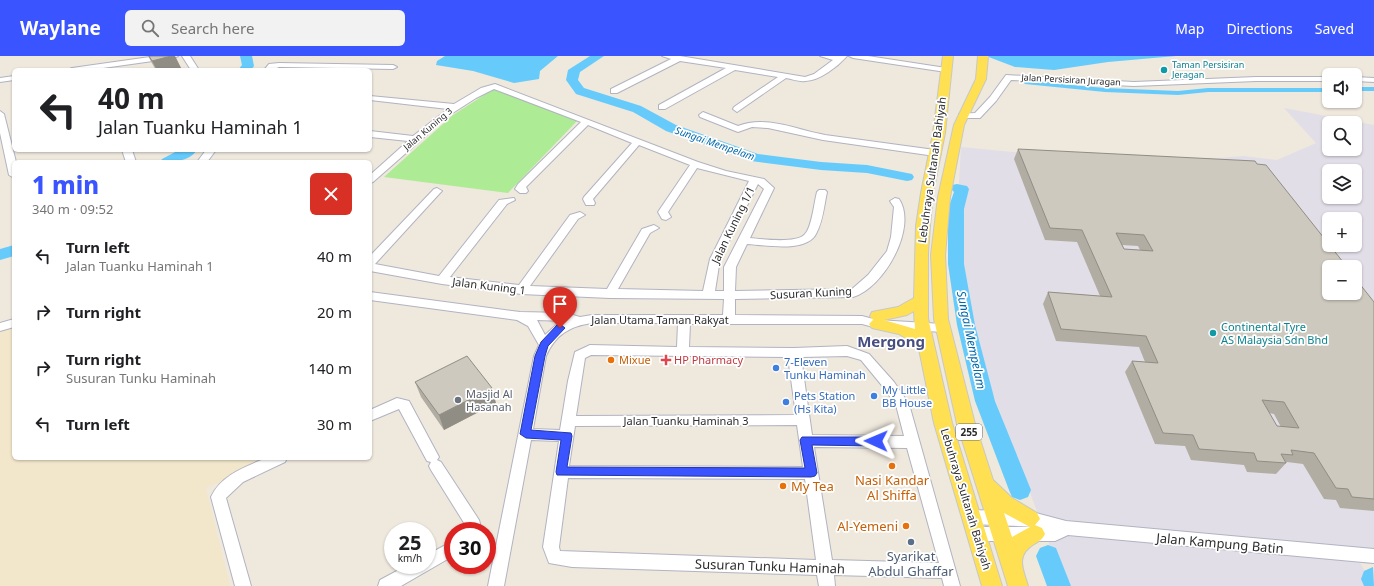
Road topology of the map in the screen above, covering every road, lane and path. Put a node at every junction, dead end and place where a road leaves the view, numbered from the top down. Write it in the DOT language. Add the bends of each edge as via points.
graph roads {
  1 [pos="174,56"];
  2 [pos="186,56"];
  3 [pos="666,56"];
  4 [pos="824,56"];
  5 [pos="853,56"];
  6 [pos="842,57"];
  7 [pos="679,58"];
  8 [pos="947,62"];
  9 [pos="983,62"];
  10 [pos="95,66"];
  11 [pos="393,67"];
  12 [pos="84,68"];
  13 [pos="194,68"];
  14 [pos="270,68"];
  15 [pos="732,68"];
  16 [pos="784,77"];
  17 [pos="12,78"];
  18 [pos="1322,79"];
  19 [pos="1362,79"];
  20 [pos="0,80"];
  21 [pos="1374,80"];
  22 [pos="614,91"];
  23 [pos="372,98"];
  24 [pos="454,107"];
  25 [pos="662,107"];
  26 [pos="737,109"];
  27 [pos="0,114"];
  28 [pos="703,115"];
  29 [pos="962,116"];
  30 [pos="586,122"];
  31 [pos="372,134"];
  32 [pos="415,139"];
  33 [pos="638,141"];
  34 [pos="935,153"];
  35 [pos="695,164"];
  36 [pos="12,166"];
  37 [pos="372,176"];
  38 [pos="755,180"];
  39 [pos="437,191"];
  40 [pos="523,191"];
  41 [pos="822,192"];
  42 [pos="510,200"];
  43 [pos="895,201"];
  44 [pos="590,203"];
  45 [pos="580,215"];
  46 [pos="666,217"];
  47 [pos="650,229"];
  48 [pos="743,241"];
  49 [pos="372,261"];
  50 [pos="372,267"];
  51 [pos="442,280"];
  52 [pos="521,290"];
  53 [pos="610,294"];
  54 [pos="708,295"];
  55 [pos="730,295"];
  56 [pos="372,296"];
  57 [pos="920,301"];
  58 [pos="520,316"];
  59 [pos="578,320"];
  60 [pos="684,320"];
  61 [pos="729,320"];
  62 [pos="877,320"];
  63 [pos="922,322"];
  64 [pos="942,323"];
  65 [pos="12,324"];
  66 [pos="0,327"];
  67 [pos="544,344"];
  68 [pos="926,347"];
  69 [pos="683,351"];
  70 [pos="794,353"];
  71 [pos="372,415"];
  72 [pos="803,420"];
  73 [pos="568,428"];
  74 [pos="526,434"];
  75 [pos="806,440"];
  76 [pos="913,442"];
  77 [pos="276,460"];
  78 [pos="561,472"];
  79 [pos="811,473"];
  80 [pos="984,481"];
  81 [pos="472,522"];
  82 [pos="974,525"];
  83 [pos="999,526"];
  84 [pos="1032,527"];
  85 [pos="1374,556"];
  86 [pos="825,568"];
  87 [pos="407,574"];
  88 [pos="1015,577"];
  89 [pos="950,579"];
  90 [pos="243,586"];
  91 [pos="386,586"];
  92 [pos="496,586"];
  93 [pos="826,586"];
  94 [pos="992,586"];
  1 -- 10 [label="street"];
  2 -- 13 [label="street"];
  3 -- 7 [label="street"];
  4 -- 6 [label="street"];
  5 -- 8 [label="street"];
  6 -- 16 [label="street" via="812,78"];
  7 -- 15 [label="street"];
  7 -- 22 [label="street"];
  8 -- 34 [label="main road, Lebuhraya Sultanah Bahiyah / 255"];
  9 -- 29 [label="main road, Lebuhraya Sultanah Bahiyah / 255" via="979,83"];
  10 -- 12 [label="street"];
  11 -- 14 [label="street" via="279,64"];
  15 -- 16 [label="street"];
  15 -- 25 [label="street"];
  16 -- 26 [label="street"];
  17 -- 20 [label="street"];
  18 -- 29 [label="street, Jalan Persisiran Juragan" via="1095,83 1009,77 979,115"];
  19 -- 21 [label="street"];
  23 -- 24 [label="street"];
  24 -- 30 [label="street, Jalan Kuning 3" via="491,87 513,92"];
  24 -- 32 [label="street, Jalan Kuning 3"];
  27 -- 36 [label="street"];
  28 -- 34 [label="street" via="738,129 751,124 768,125 823,137"];
  29 -- 64 [label="main road, Lebuhraya Sultanah Bahiyah / 255" via="944,197 938,255"];
  30 -- 33 [label="street"];
  30 -- 40 [label="street" via="521,186 520,189"];
  31 -- 32 [label="street"];
  32 -- 37 [label="street, Jalan Kuning 3"];
  33 -- 35 [label="street"];
  33 -- 44 [label="street" via="588,199"];
  34 -- 57 [label="main road, Lebuhraya Sultanah Bahiyah / 255" via="927,193 921,253"];
  35 -- 38 [label="street"];
  35 -- 46 [label="street" via="663,212"];
  38 -- 48 [label="street" via="763,182 769,188"];
  38 -- 54 [label="street, Jalan Kuning 1/1" via="715,259"];
  39 -- 49 [label="street"];
  41 -- 48 [label="street" via="812,232 806,239 795,243"];
  42 -- 51 [label="street" via="503,202"];
  43 -- 55 [label="street, Susuran Kuning" via="899,207 894,248 886,263 859,290 845,294"];
  45 -- 52 [label="street" via="574,217"];
  47 -- 53 [label="street"];
  48 -- 55 [label="street" via="730,267"];
  50 -- 51 [label="street, Jalan Kuning 1"];
  51 -- 52 [label="street, Jalan Kuning 1"];
  52 -- 53 [label="street, Jalan Kuning 1"];
  53 -- 54 [label="street, Jalan Kuning 1"];
  54 -- 55 [label="street, Jalan Kuning 1"];
  55 -- 61 [label="street"];
  56 -- 58 [label="street"];
  57 -- 62 [label="main road"];
  57 -- 63 [label="main road, Lebuhraya Sultanah Bahiyah / 255"];
  58 -- 59 [label="street" via="566,317"];
  58 -- 67 [label="street" via="532,323"];
  59 -- 60 [label="street, Jalan Utama Taman Rakyat"];
  59 -- 67 [label="street, Jalan Utama Taman Rakyat" via="560,328"];
  60 -- 61 [label="street, Jalan Utama Taman Rakyat"];
  60 -- 69 [label="street"];
  61 -- 62 [label="street, Jalan Utama Taman Rakyat"];
  62 -- 63 [label="street, Jalan Utama Taman Rakyat"];
  62 -- 68 [label="main road" via="911,332"];
  63 -- 64 [label="street, Jalan Utama Taman Rakyat"];
  63 -- 68 [label="main road, Lebuhraya Sultanah Bahiyah / 255"];
  64 -- 80 [label="main road, Lebuhraya Sultanah Bahiyah / 255" via="966,424"];
  65 -- 66 [label="street"];
  67 -- 74 [label="street, Jalan Utama Taman Rakyat"];
  68 -- 82 [label="main road, Lebuhraya Sultanah Bahiyah / 255" via="943,424"];
  69 -- 70 [label="street"];
  69 -- 73 [label="street, Susuran Tunku Haminah" via="590,350 579,355"];
  70 -- 72 [label="street"];
  70 -- 76 [label="street, Susuran Tunku Haminah" via="846,352 865,358 902,404"];
  71 -- 81 [label="street" via="397,403 404,405 434,462"];
  72 -- 73 [label="street, Jalan Tuanku Haminah 3"];
  72 -- 75 [label="street"];
  73 -- 74 [label="street, Jalan Tuanku Haminah 3"];
  73 -- 78 [label="street, Susuran Tunku Haminah"];
  74 -- 92 [label="street, Jalan Utama Taman Rakyat"];
  75 -- 76 [label="street"];
  75 -- 79 [label="street"];
  76 -- 89 [label="street, Susuran Tunku Haminah"];
  77 -- 90 [label="street" via="231,482 218,497"];
  78 -- 79 [label="street"];
  78 -- 86 [label="street, Susuran Tunku Haminah" via="551,547 555,558"];
  79 -- 86 [label="street"];
  80 -- 83 [label="main road, Lebuhraya Sultanah Bahiyah / 255"];
  80 -- 84 [label="main road" via="1005,504"];
  82 -- 83 [label="street, Jalan Kampung Batin"];
  82 -- 94 [label="main road, Lebuhraya Sultanah Bahiyah / 255"];
  83 -- 84 [label="street, Jalan Kampung Batin"];
  83 -- 88 [label="main road, Lebuhraya Sultanah Bahiyah / 255"];
  84 -- 85 [label="street, Jalan Kampung Batin" via="1055,534 1066,528"];
  84 -- 88 [label="main road" via="1016,545 1012,556"];
  86 -- 89 [label="street, Susuran Tunku Haminah"];
  86 -- 93 [label="street"];
  87 -- 91 [label="street"];
}
